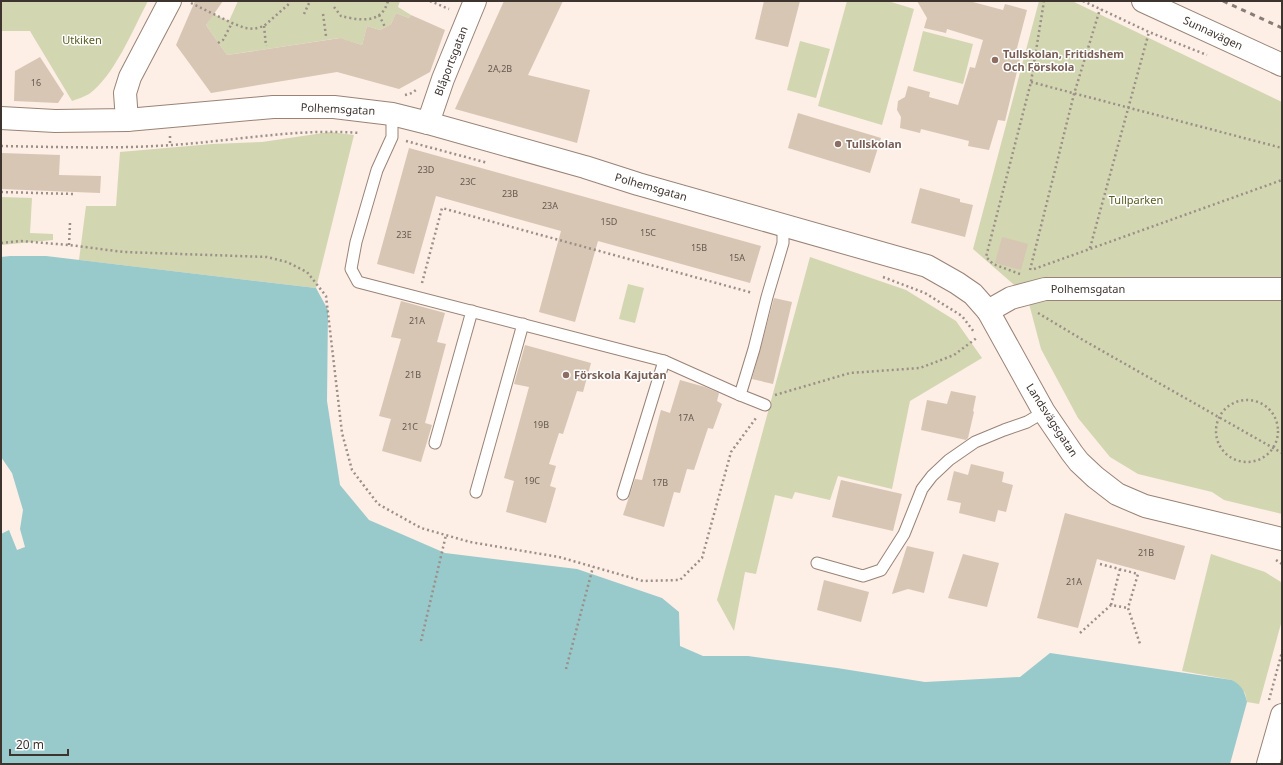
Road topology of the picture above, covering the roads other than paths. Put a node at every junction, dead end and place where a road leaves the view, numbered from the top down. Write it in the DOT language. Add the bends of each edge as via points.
graph roads {
  1 [pos="170,1"];
  2 [pos="475,1"];
  3 [pos="1143,1"];
  4 [pos="1282,65"];
  5 [pos="396,104"];
  6 [pos="1,118"];
  7 [pos="127,120"];
  8 [pos="428,123"];
  9 [pos="783,225"];
  10 [pos="1282,289"];
  11 [pos="472,311"];
  12 [pos="988,311"];
  13 [pos="523,324"];
  14 [pos="664,361"];
  15 [pos="740,395"];
  16 [pos="764,405"];
  17 [pos="1044,412"];
  18 [pos="436,443"];
  19 [pos="476,492"];
  20 [pos="623,494"];
  21 [pos="1282,539"];
  22 [pos="817,563"];
  23 [pos="1282,715"];
  24 [pos="1268,764"];
  1 -- 7 [label="street" via="130,77 125,93"];
  2 -- 8 [label="street, Blåportsgatan"];
  3 -- 4 [label="street, Sunnavägen"];
  5 -- 7 [label="street, Polhemsgatan" via="273,107"];
  5 -- 8 [label="street, Polhemsgatan"];
  5 -- 11 [label="lane" via="392,137 376,170 351,269 358,282"];
  6 -- 7 [label="street, Polhemsgatan" via="55,121"];
  8 -- 9 [label="street, Polhemsgatan"];
  9 -- 12 [label="street, Polhemsgatan" via="927,266 973,294"];
  9 -- 15 [label="lane" via="783,243"];
  10 -- 12 [label="street, Polhemsgatan" via="1045,289 1012,298"];
  11 -- 13 [label="lane"];
  11 -- 18 [label="lane"];
  12 -- 17 [label="street, Landsvägsgatan"];
  13 -- 14 [label="lane"];
  13 -- 19 [label="lane"];
  14 -- 15 [label="lane"];
  14 -- 20 [label="lane"];
  15 -- 16 [label="lane"];
  17 -- 21 [label="street, Landsvägsgatan" via="1079,462 1117,494 1145,506"];
  17 -- 22 [label="lane" via="1027,422 975,442 932,476 922,489 904,534 881,570 863,576"];
  23 -- 24 [label="street"];
}
